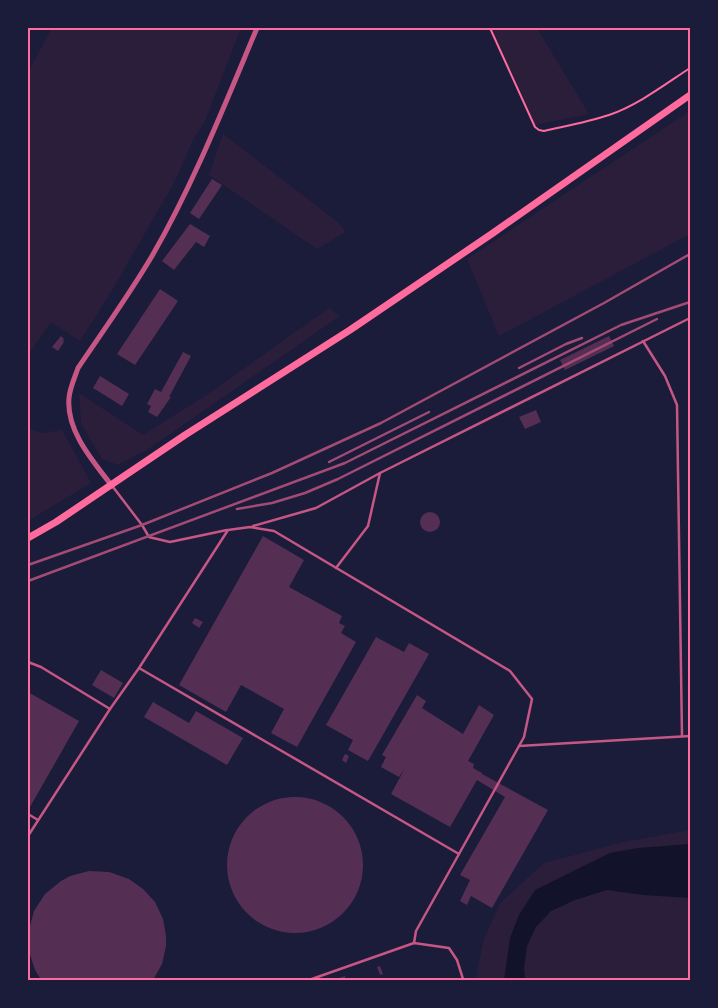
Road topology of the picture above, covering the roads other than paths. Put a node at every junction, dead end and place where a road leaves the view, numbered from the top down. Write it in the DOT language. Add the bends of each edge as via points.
graph roads {
  1 [pos="257,28"];
  2 [pos="690,95"];
  3 [pos="690,318"];
  4 [pos="643,341"];
  5 [pos="380,473"];
  6 [pos="112,486"];
  7 [pos="250,526"];
  8 [pos="228,530"];
  9 [pos="28,538"];
  10 [pos="336,568"];
  11 [pos="28,662"];
  12 [pos="139,668"];
  13 [pos="110,709"];
  14 [pos="682,736"];
  15 [pos="690,736"];
  16 [pos="519,746"];
  17 [pos="28,814"];
  18 [pos="38,820"];
  19 [pos="28,836"];
  20 [pos="459,854"];
  21 [pos="414,943"];
  22 [pos="309,980"];
  23 [pos="460,980"];
  1 -- 6 [label="street" via="177,209 152,256 78,368 72,384 69,398 71,422"];
  2 -- 6 [label="main road" via="493,234"];
  3 -- 4 [label="lane"];
  4 -- 5 [label="lane"];
  4 -- 14 [label="lane" via="665,376 677,405"];
  5 -- 7 [label="lane" via="316,508"];
  5 -- 10 [label="lane" via="368,526"];
  6 -- 8 [label="lane" via="149,537 170,542"];
  6 -- 9 [label="main road"];
  7 -- 8 [label="lane"];
  7 -- 10 [label="lane" via="274,531"];
  8 -- 12 [label="lane"];
  10 -- 16 [label="lane" via="510,671 532,699"];
  11 -- 13 [label="lane"];
  12 -- 13 [label="lane"];
  12 -- 20 [label="lane"];
  13 -- 18 [label="lane"];
  14 -- 15 [label="lane"];
  14 -- 16 [label="lane"];
  16 -- 20 [label="lane"];
  17 -- 18 [label="lane"];
  18 -- 19 [label="lane"];
  20 -- 21 [label="lane" via="416,931"];
  21 -- 22 [label="lane"];
  21 -- 23 [label="lane" via="449,948 457,960 463,978"];
}
